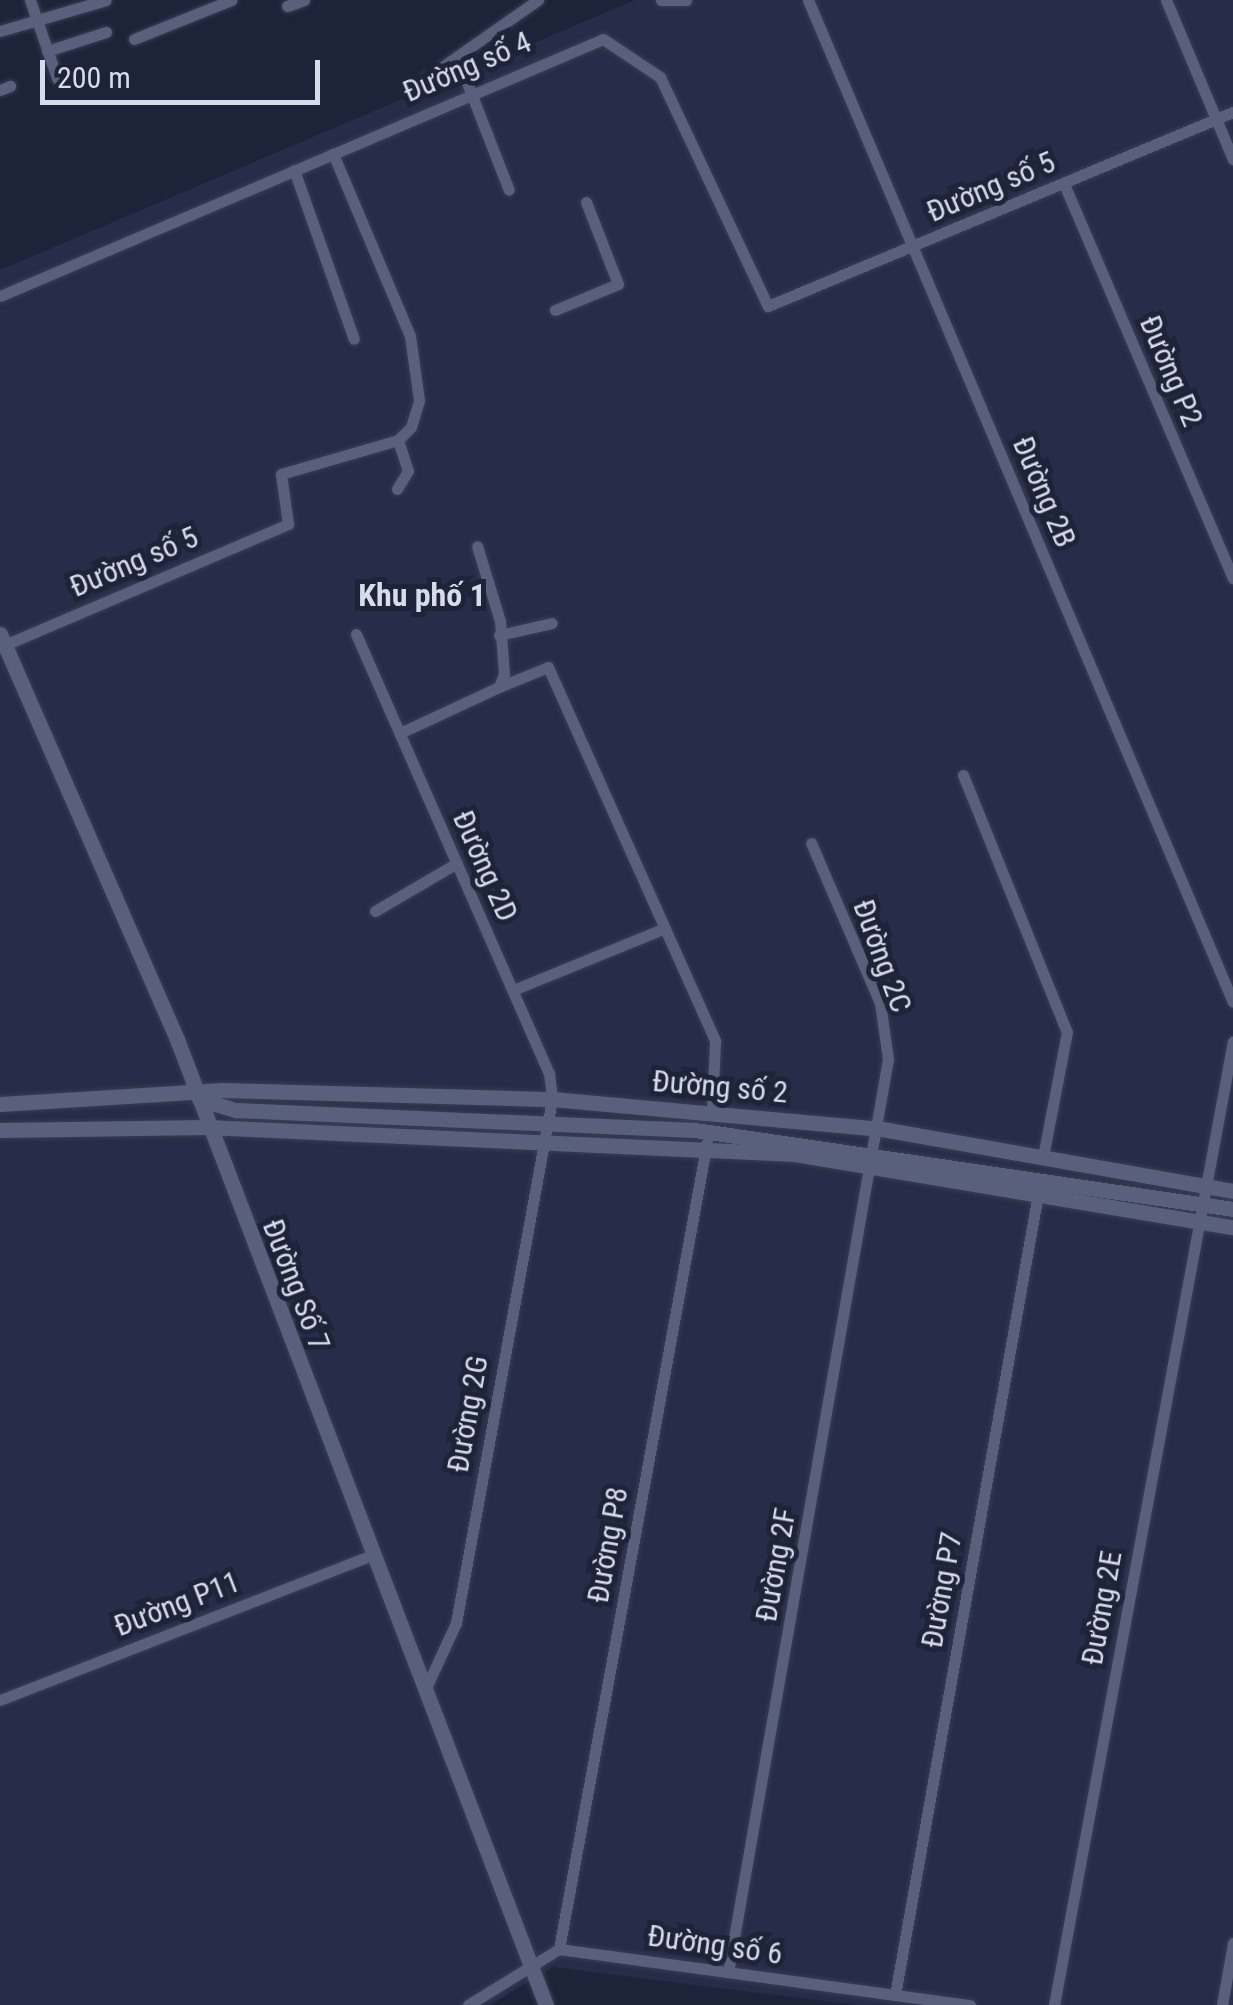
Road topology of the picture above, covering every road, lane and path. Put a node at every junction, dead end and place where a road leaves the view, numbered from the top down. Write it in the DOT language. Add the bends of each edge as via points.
graph roads {
  1 [pos="30,0"];
  2 [pos="106,0"];
  3 [pos="231,0"];
  4 [pos="304,0"];
  5 [pos="538,0"];
  6 [pos="662,0"];
  7 [pos="686,0"];
  8 [pos="808,0"];
  9 [pos="1166,0"];
  10 [pos="287,6"];
  11 [pos="35,21"];
  12 [pos="0,32"];
  13 [pos="106,32"];
  14 [pos="134,40"];
  15 [pos="47,51"];
  16 [pos="459,62"];
  17 [pos="57,78"];
  18 [pos="425,79"];
  19 [pos="467,92"];
  20 [pos="1233,112"];
  21 [pos="1216,119"];
  22 [pos="333,154"];
  23 [pos="1233,159"];
  24 [pos="294,170"];
  25 [pos="1064,184"];
  26 [pos="509,190"];
  27 [pos="586,202"];
  28 [pos="913,247"];
  29 [pos="0,296"];
  30 [pos="768,306"];
  31 [pos="555,310"];
  32 [pos="354,339"];
  33 [pos="398,440"];
  34 [pos="397,489"];
  35 [pos="477,546"];
  36 [pos="1233,578"];
  37 [pos="552,623"];
  38 [pos="356,634"];
  39 [pos="499,636"];
  40 [pos="2,642"];
  41 [pos="499,687"];
  42 [pos="400,733"];
  43 [pos="963,775"];
  44 [pos="811,843"];
  45 [pos="457,862"];
  46 [pos="375,911"];
  47 [pos="665,928"];
  48 [pos="512,990"];
  49 [pos="1233,1002"];
  50 [pos="1233,1041"];
  51 [pos="198,1099"];
  52 [pos="552,1099"];
  53 [pos="0,1104"];
  54 [pos="236,1110"];
  55 [pos="712,1114"];
  56 [pos="546,1121"];
  57 [pos="207,1127"];
  58 [pos="882,1129"];
  59 [pos="0,1130"];
  60 [pos="709,1131"];
  61 [pos="541,1141"];
  62 [pos="706,1150"];
  63 [pos="1043,1157"];
  64 [pos="877,1159"];
  65 [pos="1208,1186"];
  66 [pos="1233,1191"];
  67 [pos="1038,1194"];
  68 [pos="1204,1203"];
  69 [pos="1233,1209"];
  70 [pos="1199,1220"];
  71 [pos="1233,1227"];
  72 [pos="372,1555"];
  73 [pos="425,1690"];
  74 [pos="0,1700"];
  75 [pos="1233,1943"];
  76 [pos="559,1949"];
  77 [pos="528,1962"];
  78 [pos="728,1972"];
  79 [pos="895,1995"];
  80 [pos="468,2005"];
  81 [pos="546,2005"];
  82 [pos="970,2005"];
  83 [pos="1054,2005"];
  84 [pos="1222,2005"];
  1 -- 11 [label="street"];
  2 -- 11 [label="street"];
  3 -- 14 [label="street"];
  4 -- 10 [label="street"];
  5 -- 16 [label="street"];
  6 -- 7 [label="street"];
  8 -- 28 [label="street, Đường 2B"];
  9 -- 21 [label="street"];
  11 -- 12 [label="street"];
  11 -- 15 [label="street"];
  13 -- 15 [label="street"];
  15 -- 17 [label="street"];
  16 -- 18 [label="street"];
  16 -- 19 [label="street"];
  19 -- 22 [label="street, Đường số 4"];
  19 -- 26 [label="street"];
  19 -- 30 [label="street, Đường số 4" via="602,40 660,77"];
  20 -- 21 [label="street, Đường số 5"];
  21 -- 23 [label="street"];
  21 -- 25 [label="street, Đường số 5"];
  22 -- 24 [label="street, Đường số 4"];
  22 -- 33 [label="street" via="410,336 419,400"];
  24 -- 29 [label="street, Đường số 4"];
  24 -- 32 [label="street"];
  25 -- 28 [label="street, Đường số 5"];
  25 -- 36 [label="street, Đường P2"];
  27 -- 31 [label="street" via="618,284"];
  28 -- 30 [label="street, Đường số 5"];
  28 -- 49 [label="street, Đường 2B"];
  33 -- 34 [label="street" via="408,470"];
  33 -- 40 [label="street, Đường số 5" via="281,474 288,524"];
  35 -- 39 [label="street"];
  37 -- 39 [label="street"];
  38 -- 42 [label="street, Đường 2D"];
  39 -- 41 [label="street"];
  40 -- 51 [label="main road, Đường Số 7"];
  41 -- 42 [label="street"];
  41 -- 47 [label="street" via="548,667"];
  42 -- 45 [label="street, Đường 2D"];
  43 -- 63 [label="street" via="1067,1032"];
  44 -- 58 [label="street, Đường 2C" via="880,1003 888,1059"];
  45 -- 46 [label="street"];
  45 -- 48 [label="street, Đường 2D"];
  47 -- 48 [label="street"];
  47 -- 55 [label="street" via="715,1041"];
  48 -- 52 [label="street, Đường 2D"];
  50 -- 65 [label="street"];
  51 -- 52 [label="main road, Đường số 2" via="222,1090"];
  51 -- 53 [label="main road, Đường số 2"];
  51 -- 54 [label="main road, Đường số 2"];
  51 -- 57 [label="main road, Đường Số 7"];
  52 -- 55 [label="main road, Đường số 2"];
  52 -- 56 [label="street"];
  54 -- 56 [label="main road, Đường số 2"];
  54 -- 57 [label="main road, Đường số 2"];
  55 -- 58 [label="main road, Đường số 2"];
  56 -- 60 [label="main road, Đường số 2"];
  56 -- 61 [label="street, Đường 2G"];
  57 -- 59 [label="main road, Đường số 2"];
  57 -- 61 [label="main road, Đường số 2"];
  57 -- 72 [label="main road, Đường Số 7"];
  58 -- 63 [label="main road, Đường số 2"];
  58 -- 64 [label="street, Đường 2C"];
  60 -- 62 [label="street, Đường P8"];
  60 -- 64 [label="main road, Đường số 2"];
  61 -- 62 [label="main road, Đường số 2"];
  61 -- 73 [label="street, Đường 2G" via="456,1623"];
  62 -- 64 [label="main road, Đường số 2"];
  62 -- 76 [label="street, Đường P8"];
  63 -- 65 [label="main road, Đường số 2"];
  64 -- 67 [label="main road, Đường số 2"];
  64 -- 68 [label="main road, Đường số 2"];
  64 -- 78 [label="street, Đường 2F"];
  65 -- 66 [label="main road, Đường số 2"];
  65 -- 68 [label="street"];
  67 -- 70 [label="main road, Đường số 2"];
  67 -- 79 [label="street, Đường P7"];
  68 -- 69 [label="main road, Đường số 2"];
  68 -- 70 [label="street, Đường 2E"];
  70 -- 71 [label="main road, Đường số 2"];
  70 -- 83 [label="street, Đường 2E"];
  72 -- 73 [label="main road, Đường Số 7"];
  72 -- 74 [label="street, Đường P11"];
  73 -- 77 [label="main road, Đường Số 7"];
  75 -- 84 [label="street"];
  76 -- 77 [label="street"];
  76 -- 78 [label="street, Đường số 6"];
  77 -- 80 [label="street"];
  77 -- 81 [label="main road, Đường Số 7"];
  78 -- 79 [label="street, Đường số 6"];
  79 -- 82 [label="street, Đường số 6"];
}
